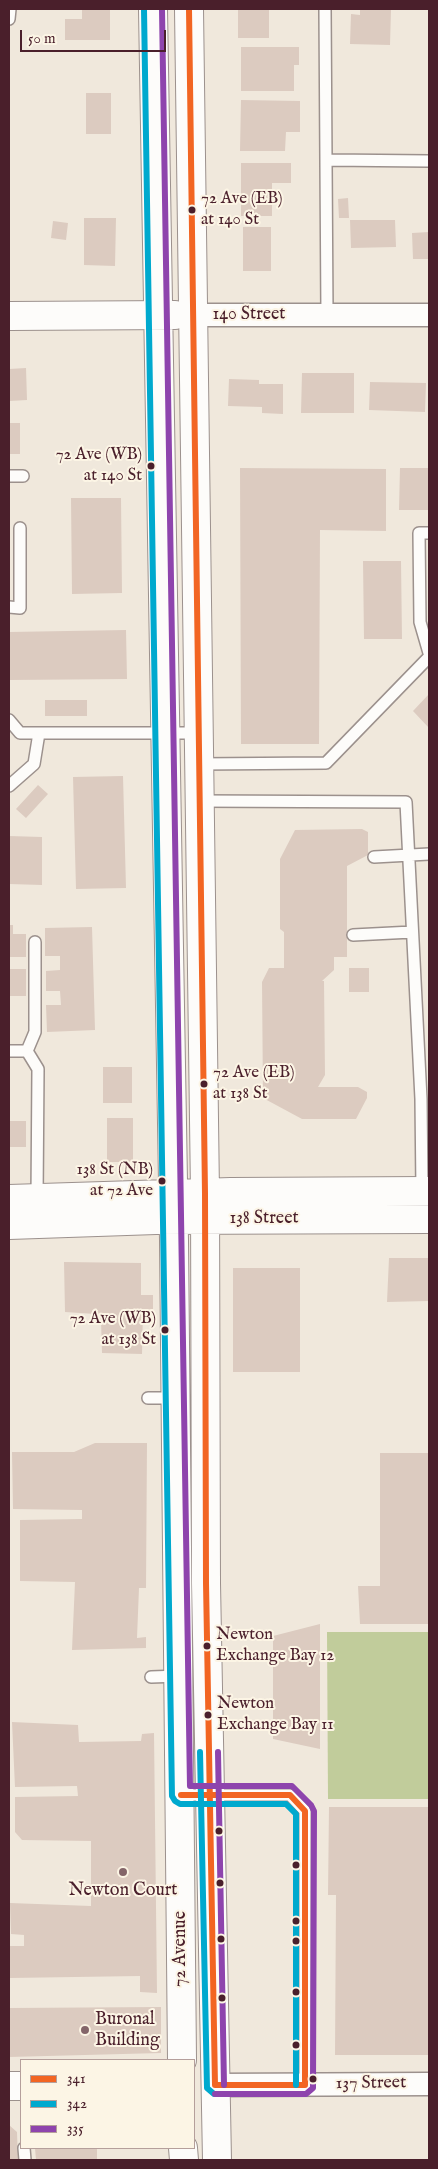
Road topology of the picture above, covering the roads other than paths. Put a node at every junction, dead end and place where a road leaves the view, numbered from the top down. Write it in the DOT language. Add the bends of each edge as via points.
graph roads {
  1 [pos="10,9"];
  2 [pos="153,9"];
  3 [pos="189,9"];
  4 [pos="325,9"];
  5 [pos="9,19"];
  6 [pos="328,160"];
  7 [pos="429,161"];
  8 [pos="158,315"];
  9 [pos="194,315"];
  10 [pos="327,315"];
  11 [pos="429,315"];
  12 [pos="9,316"];
  13 [pos="9,476"];
  14 [pos="23,476"];
  15 [pos="20,528"];
  16 [pos="429,533"];
  17 [pos="9,608"];
  18 [pos="429,655"];
  19 [pos="9,720"];
  20 [pos="198,732"];
  21 [pos="40,733"];
  22 [pos="165,733"];
  23 [pos="199,764"];
  24 [pos="9,786"];
  25 [pos="199,801"];
  26 [pos="429,854"];
  27 [pos="410,855"];
  28 [pos="374,857"];
  29 [pos="412,932"];
  30 [pos="352,935"];
  31 [pos="35,942"];
  32 [pos="9,1051"];
  33 [pos="28,1051"];
  34 [pos="426,1191"];
  35 [pos="205,1193"];
  36 [pos="37,1198"];
  37 [pos="9,1199"];
  38 [pos="174,1207"];
  39 [pos="205,1219"];
  40 [pos="429,1219"];
  41 [pos="9,1225"];
  42 [pos="148,1398"];
  43 [pos="176,1398"];
  44 [pos="151,1676"];
  45 [pos="180,1676"];
  46 [pos="181,1795"];
  47 [pos="210,1796"];
  48 [pos="182,2059"];
  49 [pos="429,2084"];
  50 [pos="205,2085"];
  51 [pos="305,2085"];
  52 [pos="217,2160"];
  1 -- 5 [label="lane"];
  2 -- 8 [label="main road, 72 Avenue"];
  3 -- 9 [label="main road, 72 Avenue"];
  4 -- 6 [label="lane"];
  6 -- 7 [label="lane"];
  6 -- 10 [label="lane"];
  8 -- 9 [label="main road, 140 Street"];
  8 -- 12 [label="main road, 140 Street"];
  8 -- 22 [label="main road, 72 Avenue"];
  9 -- 10 [label="street, 140 Street"];
  9 -- 20 [label="main road, 72 Avenue"];
  10 -- 11 [label="street, 140 Street"];
  13 -- 14 [label="lane"];
  15 -- 17 [label="lane" via="20,608"];
  16 -- 18 [label="lane" via="419,534 420,622"];
  18 -- 23 [label="lane" via="326,763"];
  19 -- 21 [label="lane" via="20,733"];
  20 -- 22 [label="lane"];
  20 -- 23 [label="main road, 72 Avenue"];
  21 -- 22 [label="lane"];
  21 -- 24 [label="lane" via="34,764"];
  22 -- 38 [label="main road, 72 Avenue"];
  23 -- 25 [label="main road, 72 Avenue"];
  25 -- 27 [label="lane" via="406,802"];
  25 -- 35 [label="main road, 72 Avenue"];
  26 -- 27 [label="lane"];
  27 -- 28 [label="lane"];
  27 -- 29 [label="lane"];
  29 -- 30 [label="lane"];
  29 -- 34 [label="lane"];
  31 -- 33 [label="lane" via="35,1032"];
  32 -- 33 [label="lane"];
  33 -- 36 [label="lane" via="38,1069"];
  34 -- 35 [label="main road, 138 Street"];
  35 -- 38 [label="main road, 138 Street"];
  35 -- 39 [label="main road, 72 Avenue"];
  36 -- 37 [label="main road, 138 Street"];
  36 -- 38 [label="main road, 138 Street"];
  38 -- 39 [label="main road, 138 Street"];
  38 -- 41 [label="main road, 138 Street"];
  38 -- 43 [label="main road, 72 Avenue"];
  39 -- 40 [label="main road, 138 Street"];
  39 -- 47 [label="main road, 72 Avenue"];
  42 -- 43 [label="lane"];
  43 -- 45 [label="main road, 72 Avenue"];
  44 -- 45 [label="lane"];
  45 -- 46 [label="main road, 72 Avenue"];
  46 -- 47 [label="lane"];
  46 -- 48 [label="main road, 72 Avenue"];
  47 -- 50 [label="main road, 72 Avenue"];
  47 -- 51 [label="lane" via="290,1795 305,1811"];
  49 -- 51 [label="street, 137 Street"];
  50 -- 51 [label="street, 137 Street"];
  50 -- 52 [label="main road, 72 Avenue"];
}
